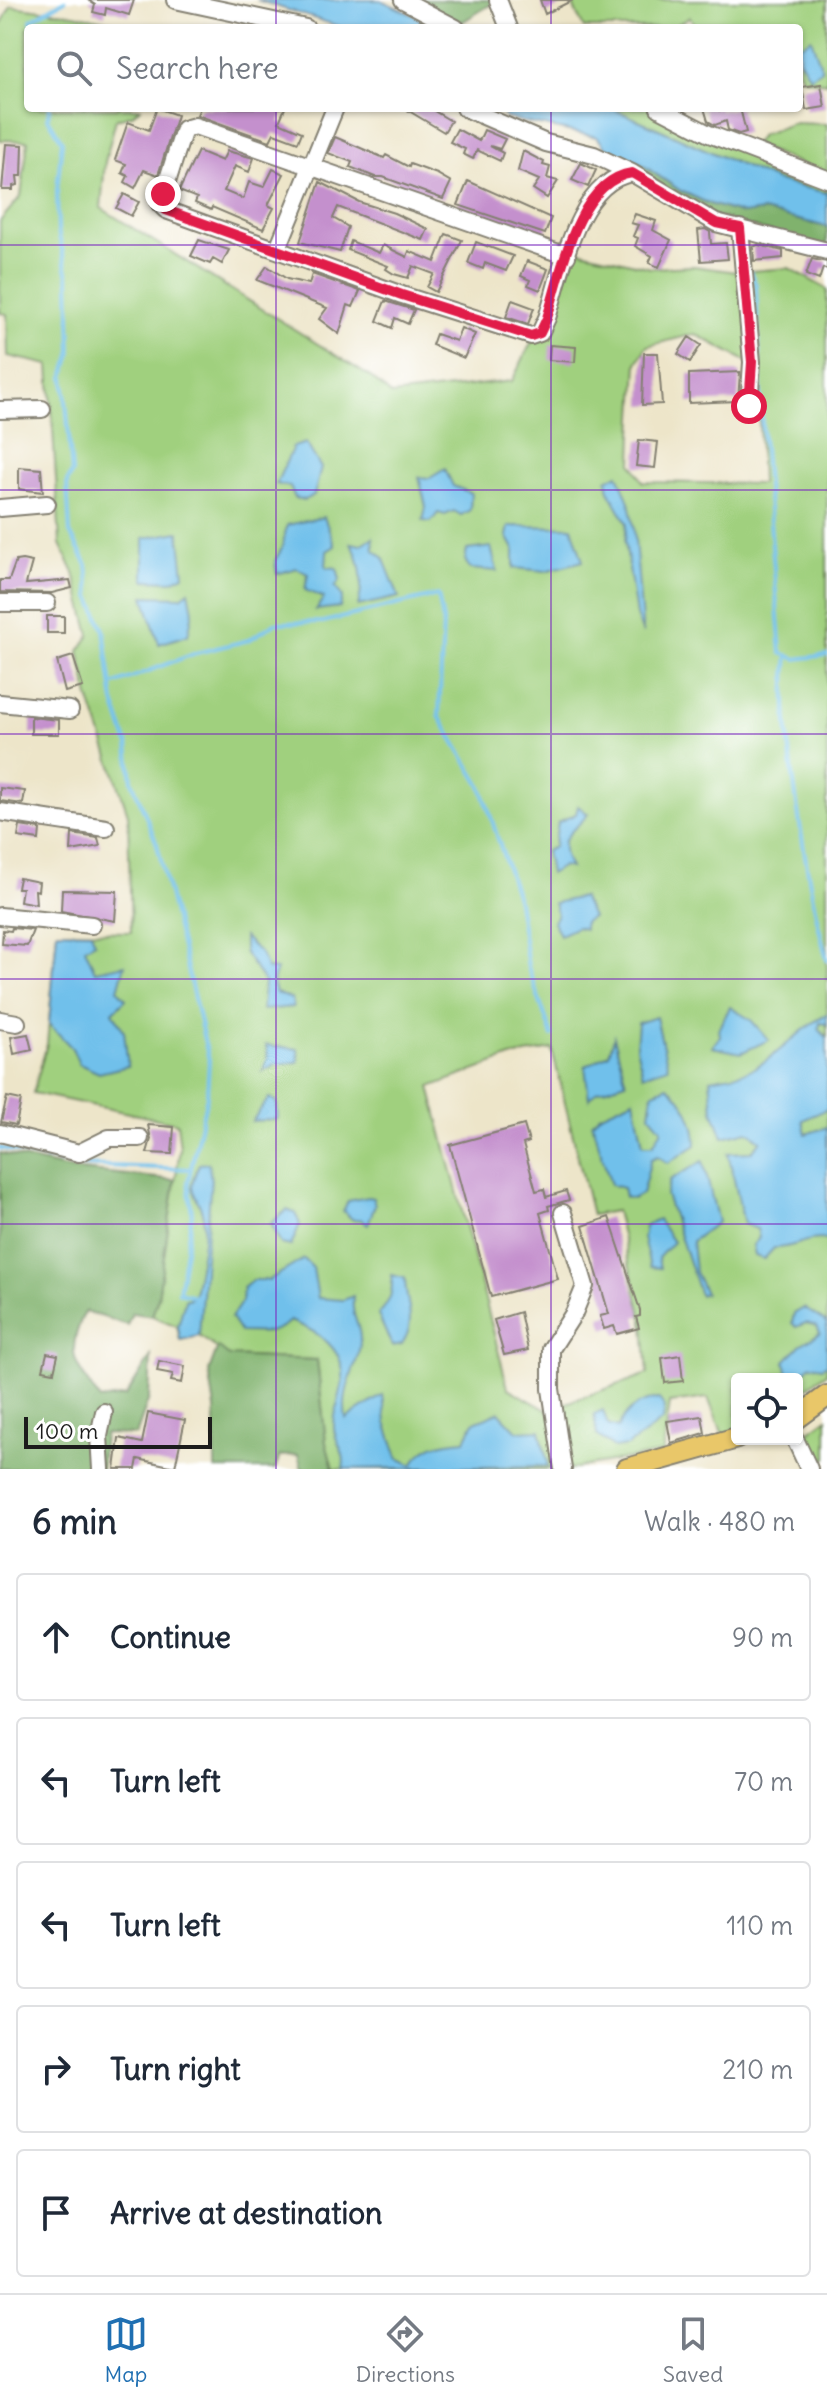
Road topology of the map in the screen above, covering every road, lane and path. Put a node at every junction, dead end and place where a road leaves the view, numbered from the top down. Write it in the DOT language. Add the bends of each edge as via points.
graph roads {
  1 [pos="175,0"];
  2 [pos="403,0"];
  3 [pos="498,0"];
  4 [pos="287,24"];
  5 [pos="448,24"];
  6 [pos="507,24"];
  7 [pos="333,112"];
  8 [pos="474,112"];
  9 [pos="667,112"];
  10 [pos="309,165"];
  11 [pos="632,173"];
  12 [pos="827,179"];
  13 [pos="740,228"];
  14 [pos="278,248"];
  15 [pos="827,251"];
  16 [pos="567,256"];
  17 [pos="749,406"];
  18 [pos="42,409"];
  19 [pos="0,410"];
  20 [pos="47,504"];
  21 [pos="0,508"];
  22 [pos="0,603"];
  23 [pos="47,603"];
  24 [pos="0,703"];
  25 [pos="70,710"];
  26 [pos="0,812"];
  27 [pos="106,828"];
  28 [pos="0,916"];
  29 [pos="92,925"];
  30 [pos="0,1133"];
  31 [pos="140,1138"];
  32 [pos="563,1213"];
  33 [pos="827,1396"];
  34 [pos="104,1412"];
  35 [pos="803,1414"];
  36 [pos="731,1440"];
  37 [pos="798,1445"];
  38 [pos="101,1469"];
  39 [pos="563,1469"];
  40 [pos="627,1469"];
  41 [pos="809,1469"];
  1 -- 4 [label="street"];
  2 -- 5 [label="street"];
  3 -- 6 [label="street"];
  7 -- 10 [label="street"];
  8 -- 11 [label="street"];
  9 -- 12 [label="street"];
  10 -- 14 [label="street"];
  10 -- 14 [label="street" via="195,126 184,129 160,204"];
  10 -- 16 [label="street"];
  11 -- 13 [label="street" via="705,218"];
  11 -- 16 [label="street" via="619,175 581,213"];
  13 -- 15 [label="street"];
  13 -- 17 [label="street" via="752,362"];
  14 -- 16 [label="street" via="531,336 540,333"];
  18 -- 19 [label="street"];
  20 -- 21 [label="street"];
  22 -- 23 [label="street"];
  24 -- 25 [label="street"];
  26 -- 27 [label="street"];
  28 -- 29 [label="street"];
  30 -- 31 [label="street" via="79,1153 109,1138"];
  32 -- 39 [label="street" via="585,1286 551,1349"];
  33 -- 35 [label="main road"];
  34 -- 38 [label="street"];
  36 -- 40 [label="main road"];
  37 -- 41 [label="street"];
}
